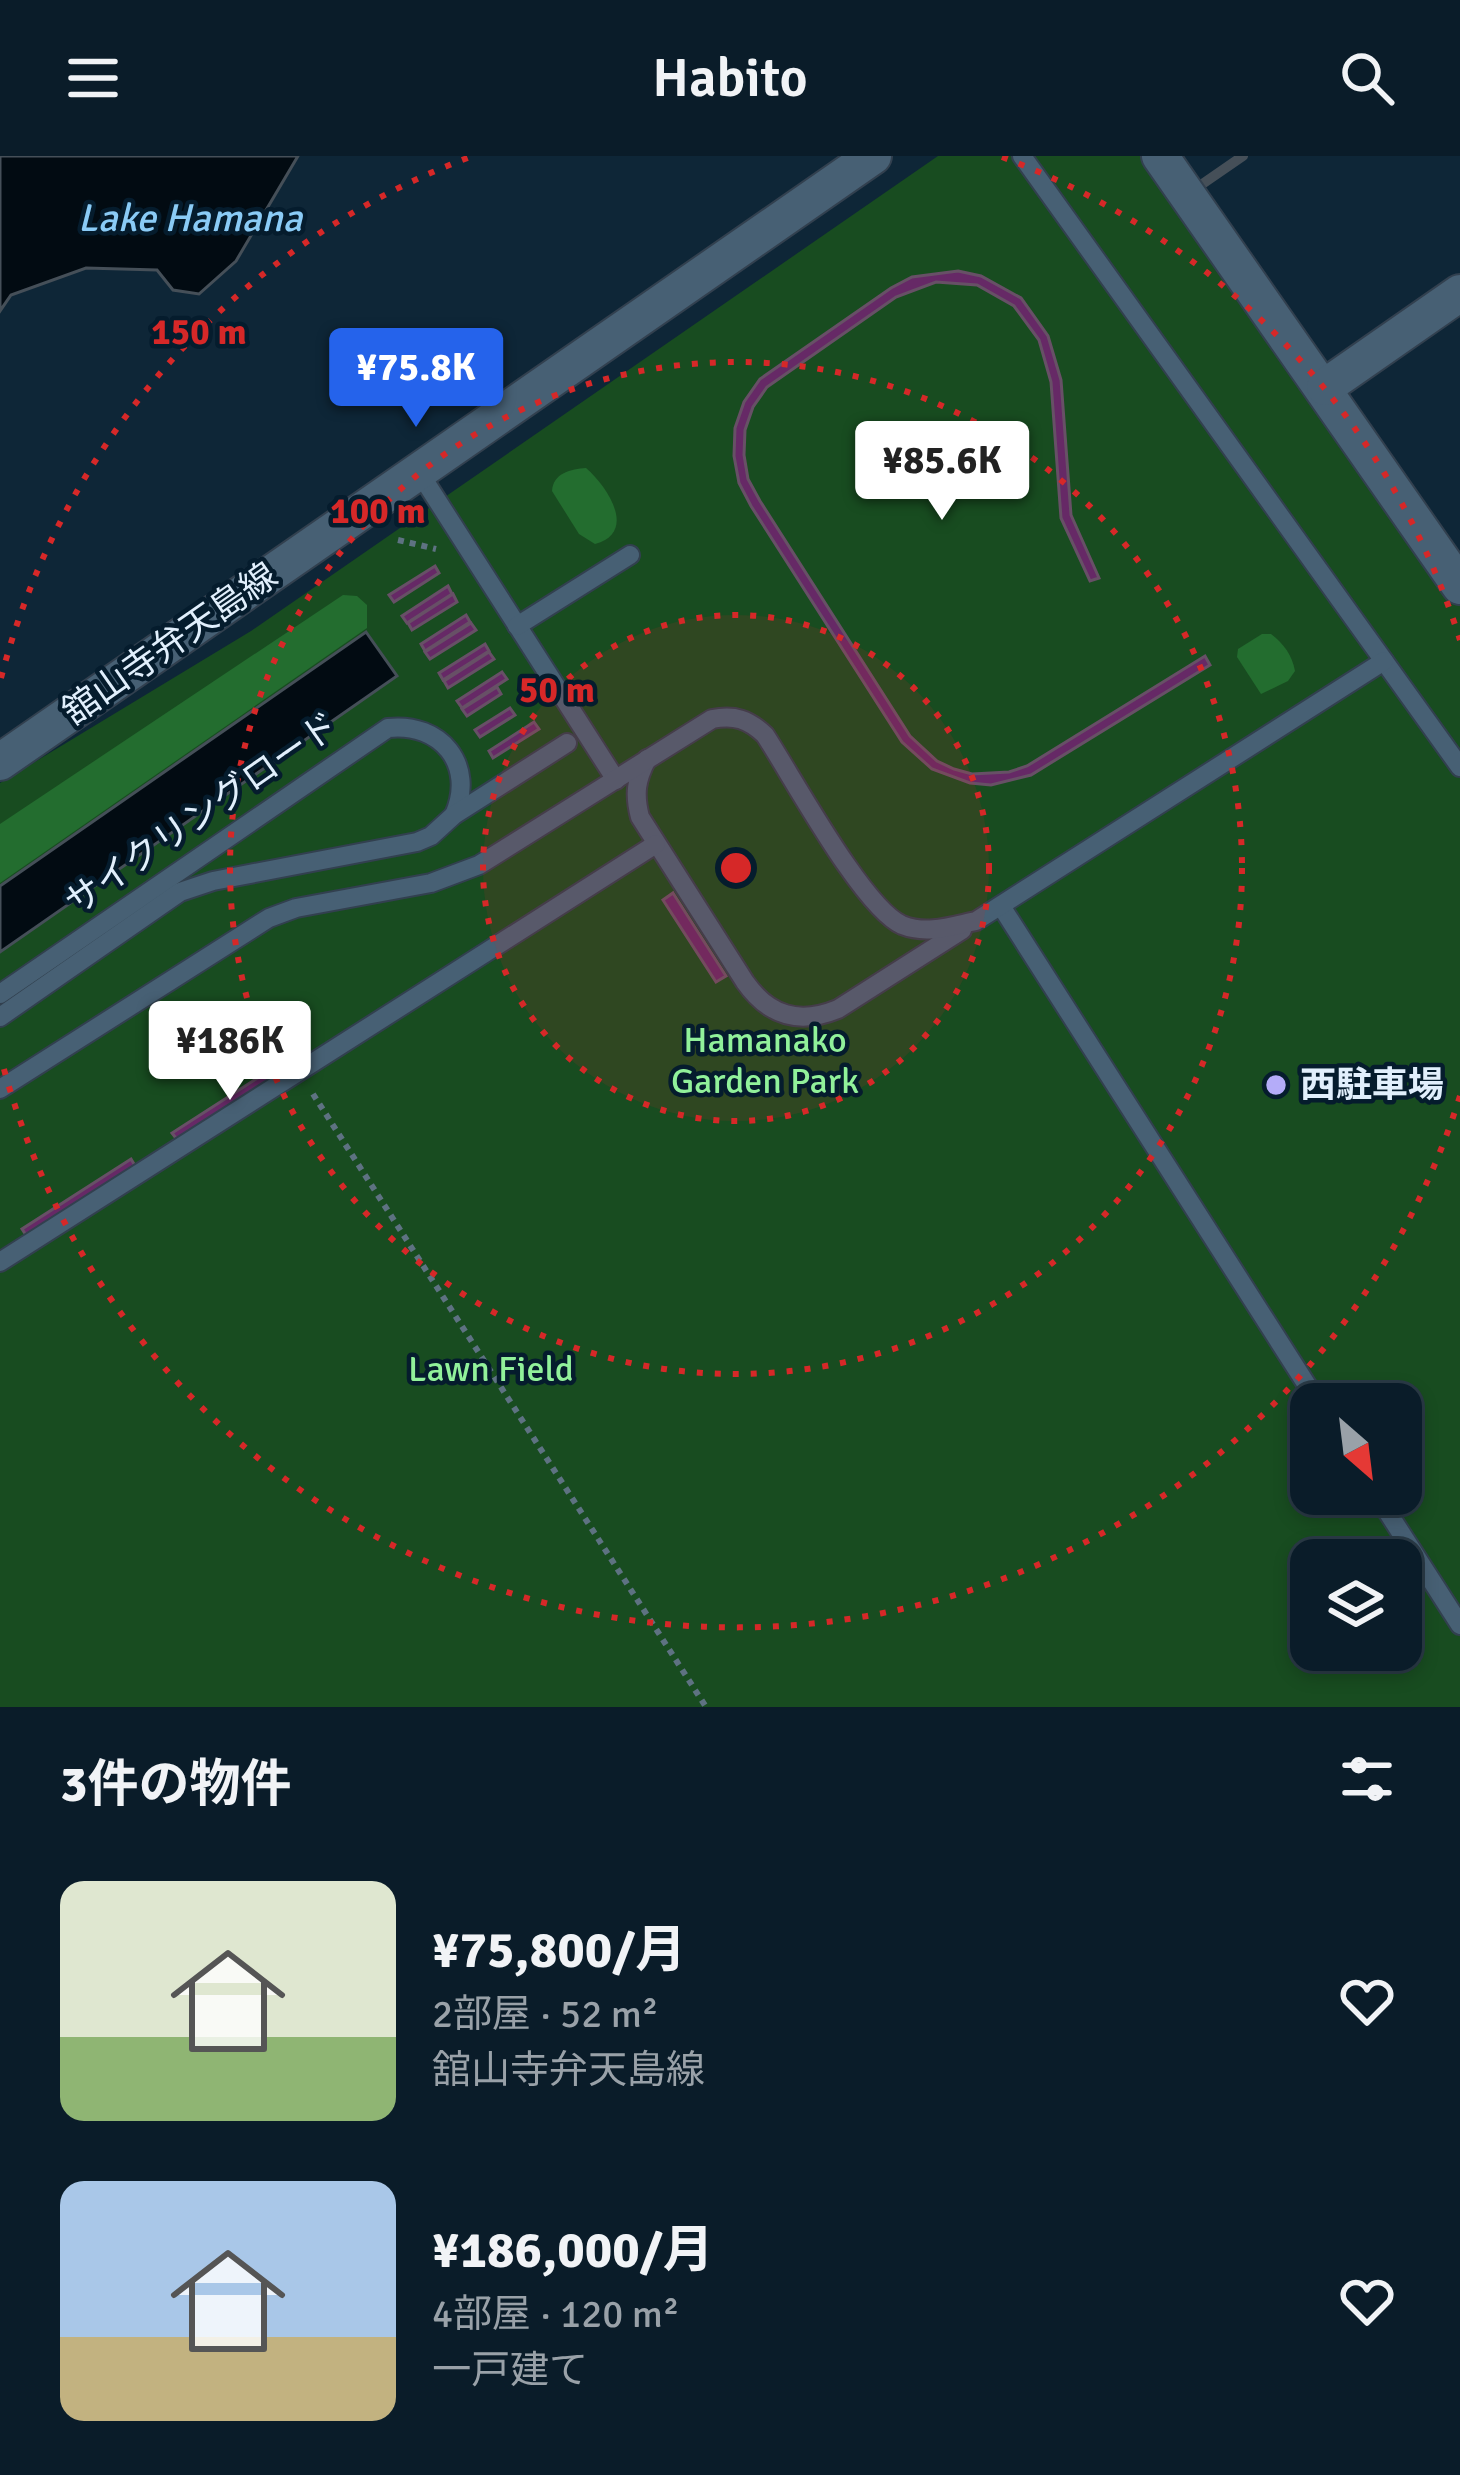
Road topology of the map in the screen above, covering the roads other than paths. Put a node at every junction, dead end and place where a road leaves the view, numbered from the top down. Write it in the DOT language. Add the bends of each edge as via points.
graph roads {
  1 [pos="873,156"];
  2 [pos="1022,156"];
  3 [pos="1160,156"];
  4 [pos="1460,292"];
  5 [pos="1324,387"];
  6 [pos="419,472"];
  7 [pos="630,555"];
  8 [pos="1460,586"];
  9 [pos="517,626"];
  10 [pos="1384,661"];
  11 [pos="567,743"];
  12 [pos="647,759"];
  13 [pos="0,762"];
  14 [pos="1460,767"];
  15 [pos="616,780"];
  16 [pos="454,815"];
  17 [pos="656,844"];
  18 [pos="1001,906"];
  19 [pos="976,921"];
  20 [pos="0,994"];
  21 [pos="0,1017"];
  22 [pos="0,1089"];
  23 [pos="0,1262"];
  24 [pos="1306,1383"];
  25 [pos="1389,1515"];
  26 [pos="1460,1625"];
  1 -- 6 [label="main road, 舘山寺弁天島線"];
  2 -- 10 [label="lane"];
  3 -- 5 [label="main road"];
  4 -- 5 [label="main road"];
  5 -- 8 [label="main road"];
  6 -- 9 [label="lane"];
  6 -- 13 [label="main road, 舘山寺弁天島線"];
  7 -- 9 [label="lane"];
  9 -- 15 [label="lane"];
  10 -- 14 [label="lane"];
  10 -- 18 [label="lane"];
  11 -- 16 [label="lane, サイクリングロード"];
  12 -- 15 [label="lane"];
  12 -- 17 [label="lane" via="635,797"];
  12 -- 19 [label="lane" via="712,719 751,722 884,914 918,929"];
  15 -- 22 [label="lane" via="457,875 268,918"];
  16 -- 20 [label="lane, サイクリングロード" via="462,785 445,743 418,729 388,728"];
  16 -- 21 [label="lane, サイクリングロード" via="417,842 180,892"];
  17 -- 19 [label="lane" via="758,999 796,1018 838,1009"];
  17 -- 23 [label="lane"];
  18 -- 19 [label="lane"];
  18 -- 24 [label="lane"];
  25 -- 26 [label="lane"];
}
